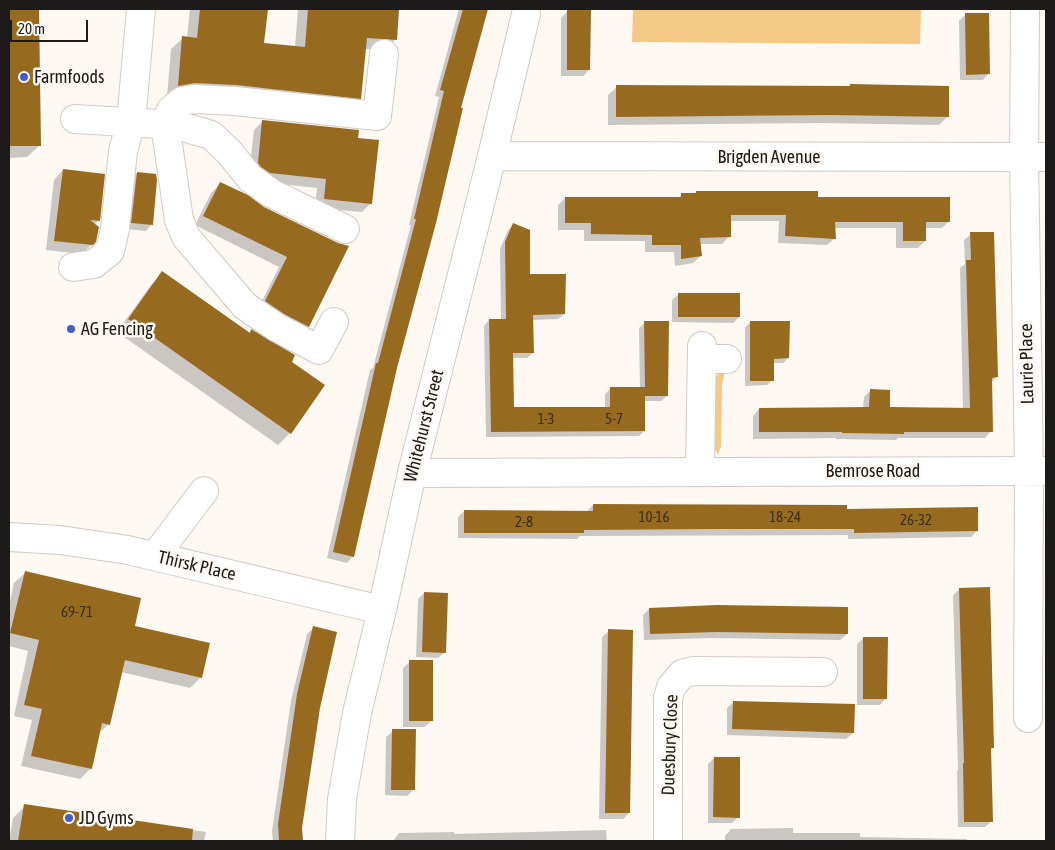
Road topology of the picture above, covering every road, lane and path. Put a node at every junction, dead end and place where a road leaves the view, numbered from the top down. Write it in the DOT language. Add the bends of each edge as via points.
graph roads {
  1 [pos="141,9"];
  2 [pos="1025,9"];
  3 [pos="526,14"];
  4 [pos="384,54"];
  5 [pos="75,119"];
  6 [pos="131,122"];
  7 [pos="171,124"];
  8 [pos="492,156"];
  9 [pos="1035,157"];
  10 [pos="345,229"];
  11 [pos="74,267"];
  12 [pos="334,322"];
  13 [pos="710,355"];
  14 [pos="1038,471"];
  15 [pos="700,472"];
  16 [pos="412,473"];
  17 [pos="204,491"];
  18 [pos="9,537"];
  19 [pos="155,556"];
  20 [pos="382,610"];
  21 [pos="823,672"];
  22 [pos="1028,718"];
  23 [pos="340,841"];
  24 [pos="668,841"];
  1 -- 6 [label="street"];
  2 -- 9 [label="street, Laurie Place"];
  3 -- 8 [label="street, Whitehurst Street"];
  4 -- 7 [label="street" via="377,116 194,99 182,101 171,110"];
  5 -- 6 [label="street"];
  6 -- 7 [label="street"];
  6 -- 11 [label="street" via="123,151 116,229 110,252 94,264"];
  7 -- 10 [label="street" via="211,135 250,178 271,193"];
  7 -- 12 [label="street" via="180,220 186,237 245,306 276,327 319,350"];
  8 -- 9 [label="street, Brigden Avenue"];
  8 -- 16 [label="street, Whitehurst Street"];
  9 -- 14 [label="street, Laurie Place"];
  13 -- 15 [label="street"];
  14 -- 15 [label="street, Bemrose Road"];
  14 -- 22 [label="street, Laurie Place"];
  15 -- 16 [label="street, Bemrose Road"];
  16 -- 20 [label="street, Whitehurst Street"];
  17 -- 19 [label="street"];
  18 -- 19 [label="street, Thirsk Place" via="85,543"];
  19 -- 20 [label="street, Thirsk Place"];
  20 -- 23 [label="street, Whitehurst Street" via="357,712 342,799"];
  21 -- 24 [label="street, Duesbury Close" via="693,670 682,674 671,687 668,698"];
}
